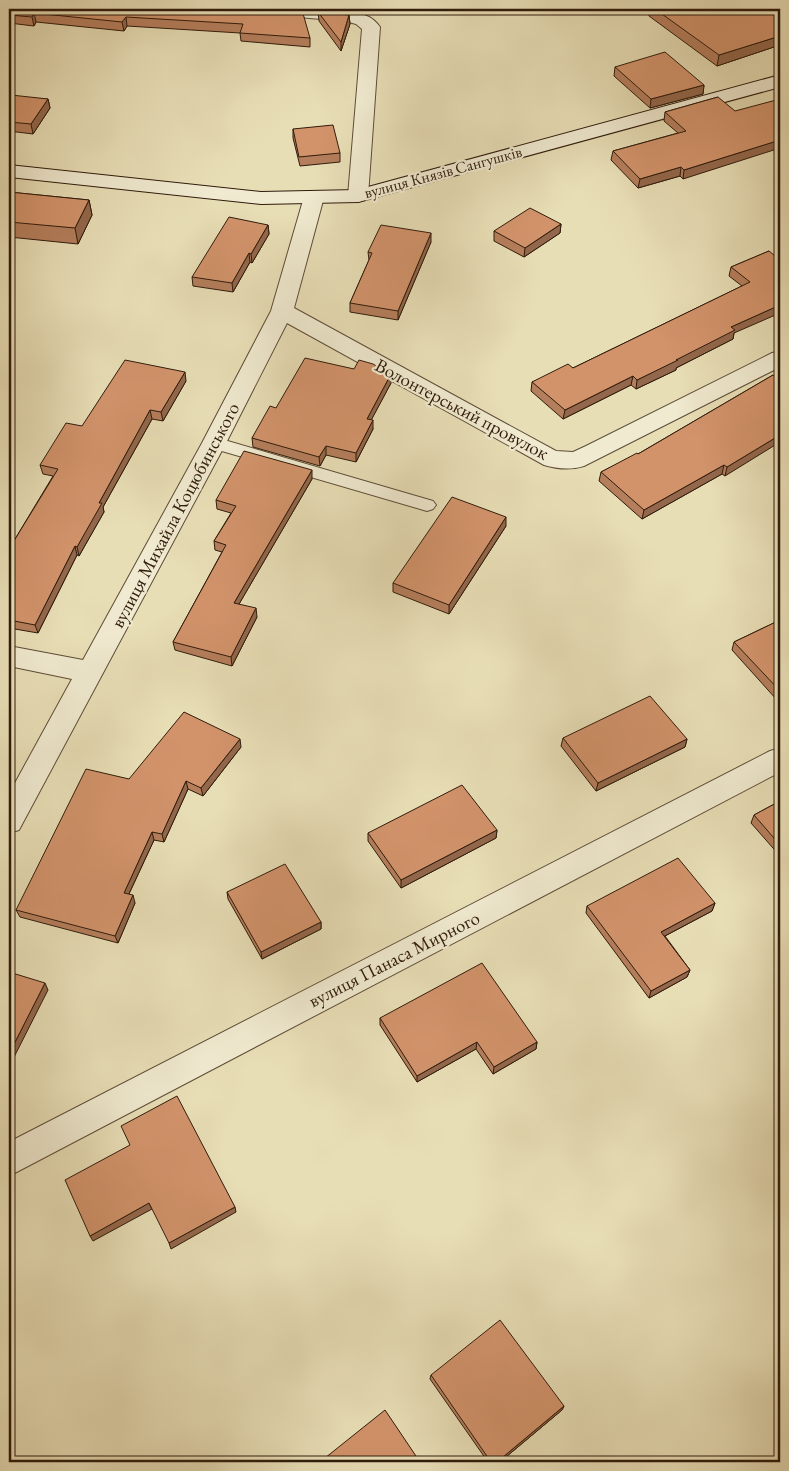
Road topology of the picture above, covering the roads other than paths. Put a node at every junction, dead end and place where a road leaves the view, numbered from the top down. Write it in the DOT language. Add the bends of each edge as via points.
graph roads {
  1 [pos="262,9"];
  2 [pos="780,81"];
  3 [pos="9,171"];
  4 [pos="358,196"];
  5 [pos="314,197"];
  6 [pos="282,311"];
  7 [pos="780,358"];
  8 [pos="214,443"];
  9 [pos="427,505"];
  10 [pos="9,656"];
  11 [pos="90,672"];
  12 [pos="780,759"];
  13 [pos="9,821"];
  14 [pos="9,1160"];
  1 -- 4 [label="street" via="345,16 362,20 371,27"];
  2 -- 4 [label="street, вулиця Князів Сангушків"];
  3 -- 5 [label="street, вулиця Князів Сангушків" via="261,198"];
  4 -- 5 [label="street, вулиця Князів Сангушків"];
  5 -- 6 [label="street, вулиця Михайла Коцюбинського"];
  6 -- 7 [label="street, Волонтерський провулок" via="552,459 576,460"];
  6 -- 8 [label="street, вулиця Михайла Коцюбинського"];
  8 -- 9 [label="lane"];
  8 -- 11 [label="street, вулиця Михайла Коцюбинського"];
  10 -- 11 [label="street"];
  11 -- 13 [label="street, вулиця Михайла Коцюбинського"];
  12 -- 14 [label="street, вулиця Панаса Мирного"];
}
